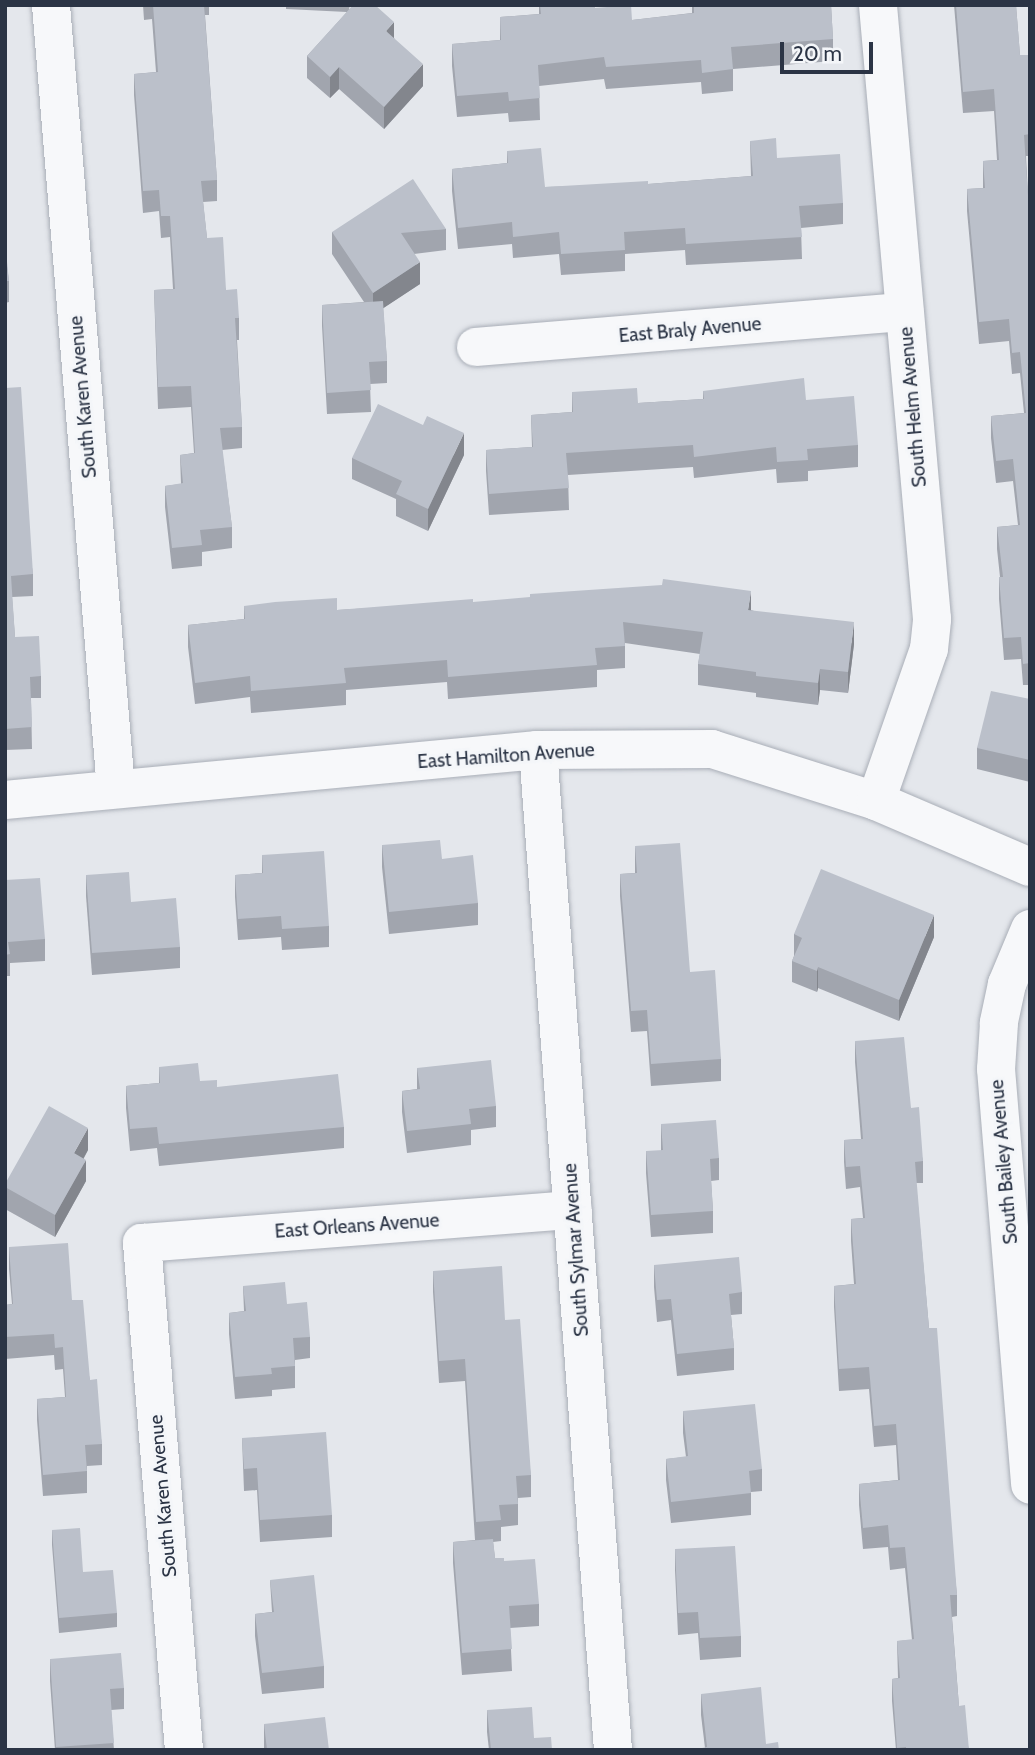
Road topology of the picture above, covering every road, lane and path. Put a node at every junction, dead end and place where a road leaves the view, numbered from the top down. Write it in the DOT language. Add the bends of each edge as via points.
graph roads {
  1 [pos="51,5"];
  2 [pos="878,5"];
  3 [pos="905,312"];
  4 [pos="476,347"];
  5 [pos="538,750"];
  6 [pos="116,789"];
  7 [pos="5,800"];
  8 [pos="876,802"];
  9 [pos="1030,867"];
  10 [pos="1030,929"];
  11 [pos="573,1210"];
  12 [pos="142,1243"];
  13 [pos="1030,1485"];
  14 [pos="184,1750"];
  15 [pos="613,1750"];
  1 -- 6 [label="street, South Karen Avenue"];
  2 -- 3 [label="street, South Helm Avenue"];
  3 -- 4 [label="street, East Braly Avenue"];
  3 -- 8 [label="street, South Helm Avenue" via="932,619 929,649"];
  5 -- 6 [label="street, East Hamilton Avenue"];
  5 -- 8 [label="street, East Hamilton Avenue" via="712,749"];
  5 -- 11 [label="street, South Sylmar Avenue"];
  6 -- 7 [label="street, East Hamilton Avenue"];
  8 -- 9 [label="street, East Hamilton Avenue"];
  10 -- 13 [label="street, South Bailey Avenue" via="1007,984 996,1069"];
  11 -- 12 [label="street, East Orleans Avenue"];
  11 -- 15 [label="street, South Sylmar Avenue"];
  12 -- 14 [label="street, South Karen Avenue"];
}
